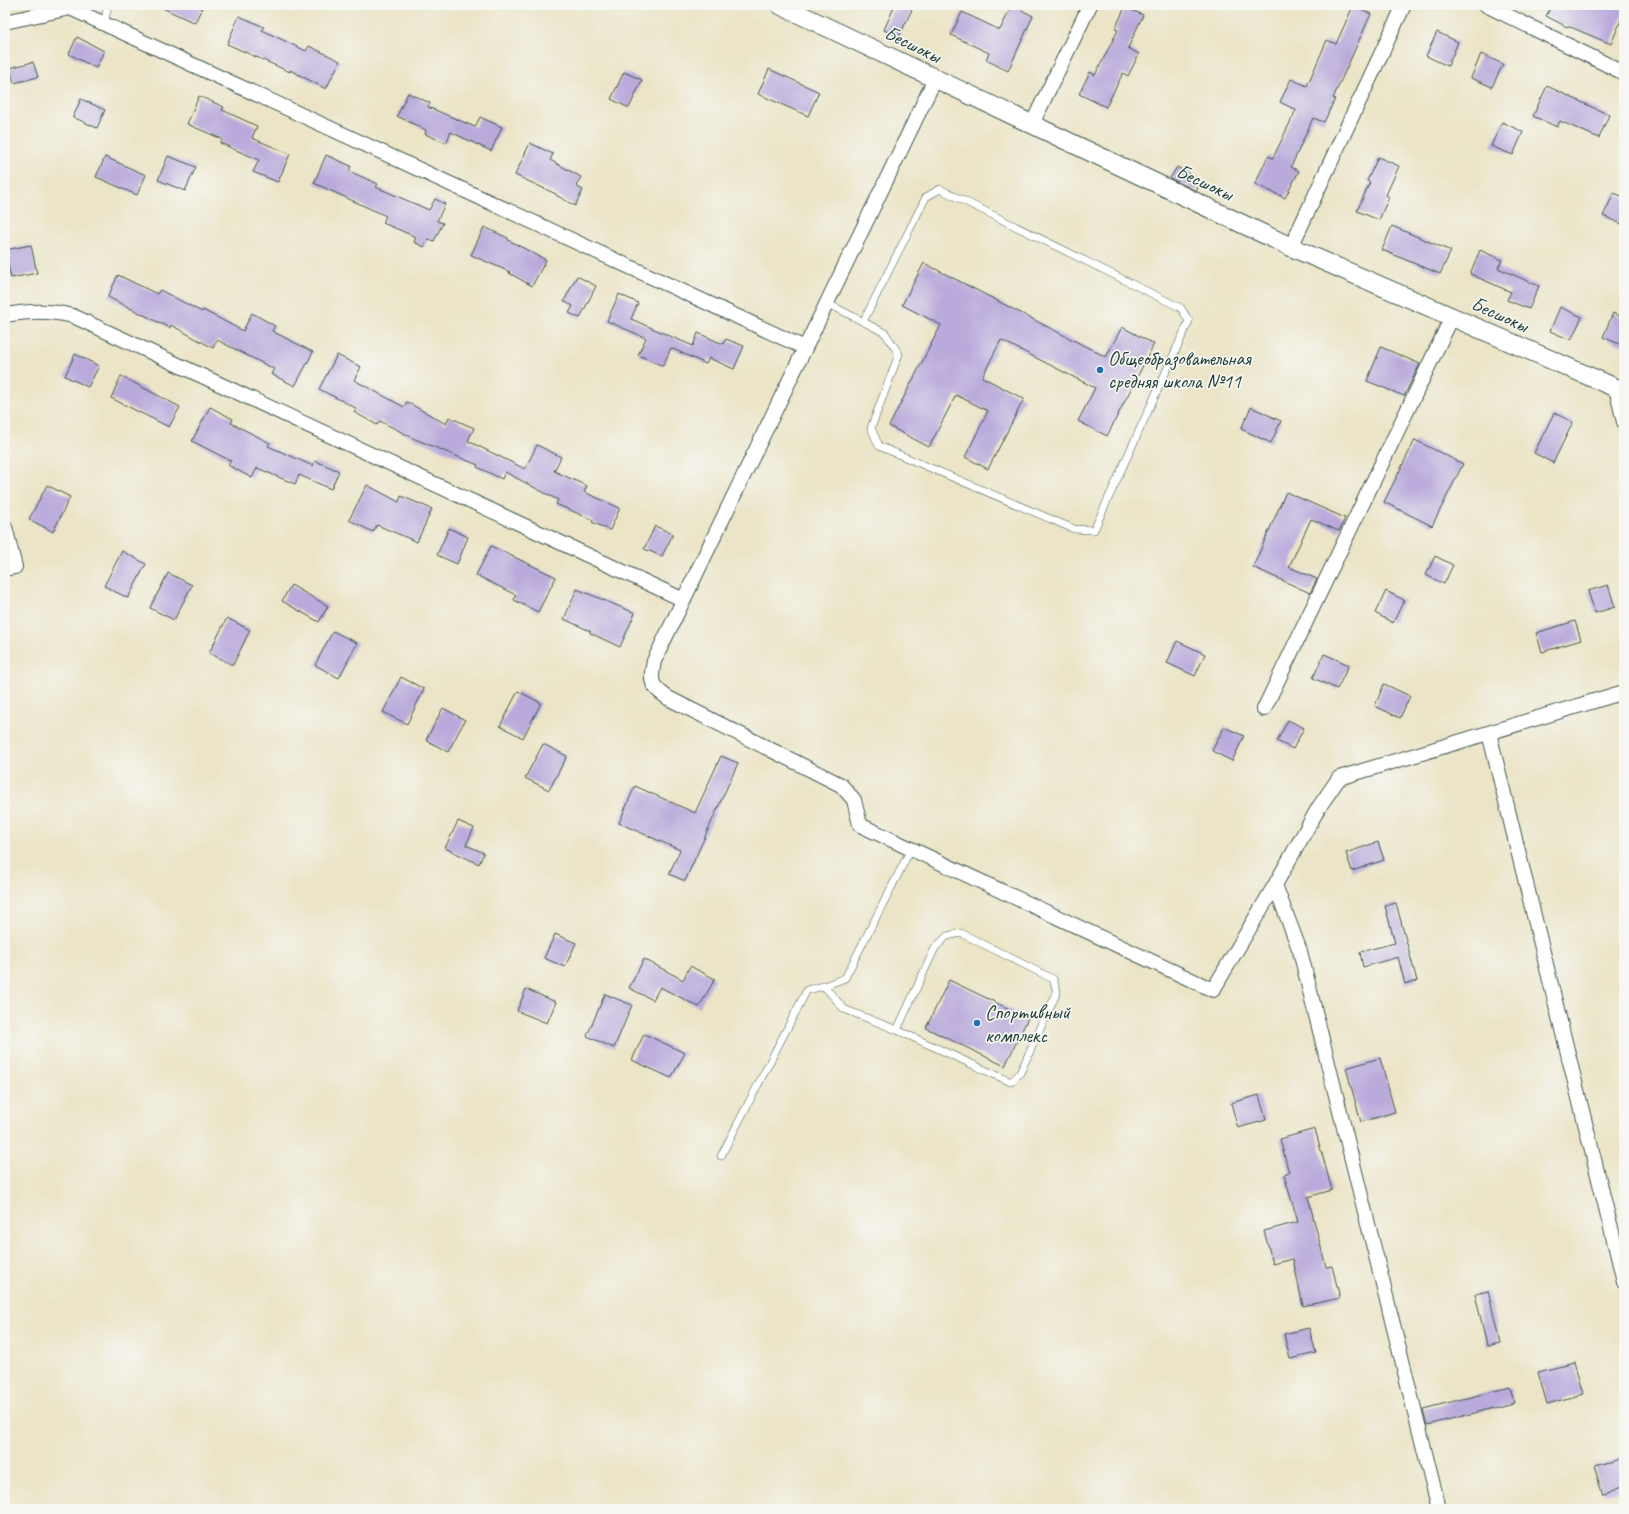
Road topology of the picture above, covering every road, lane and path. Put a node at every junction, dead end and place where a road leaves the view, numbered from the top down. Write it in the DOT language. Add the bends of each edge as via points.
graph roads {
  1 [pos="108,5"];
  2 [pos="780,5"];
  3 [pos="1090,5"];
  4 [pos="1404,5"];
  5 [pos="1486,5"];
  6 [pos="5,22"];
  7 [pos="104,24"];
  8 [pos="1624,73"];
  9 [pos="935,79"];
  10 [pos="1032,124"];
  11 [pos="1291,247"];
  12 [pos="827,303"];
  13 [pos="5,315"];
  14 [pos="1452,317"];
  15 [pos="863,322"];
  16 [pos="805,348"];
  17 [pos="1620,388"];
  18 [pos="1624,422"];
  19 [pos="5,527"];
  20 [pos="5,569"];
  21 [pos="684,600"];
  22 [pos="1624,692"];
  23 [pos="1264,709"];
  24 [pos="1489,732"];
  25 [pos="912,849"];
  26 [pos="1275,885"];
  27 [pos="824,986"];
  28 [pos="897,1030"];
  29 [pos="721,1156"];
  30 [pos="1624,1281"];
  31 [pos="1439,1509"];
  1 -- 7 [label="lane"];
  2 -- 9 [label="street, Бесшокы"];
  3 -- 10 [label="street"];
  4 -- 11 [label="street"];
  5 -- 8 [label="street"];
  6 -- 7 [label="street" via="70,8"];
  7 -- 16 [label="street"];
  9 -- 10 [label="street, Бесшокы"];
  9 -- 12 [label="street"];
  10 -- 11 [label="street, Бесшокы"];
  11 -- 14 [label="street, Бесшокы"];
  12 -- 15 [label="lane"];
  12 -- 16 [label="street"];
  13 -- 21 [label="street" via="38,311 73,316"];
  14 -- 17 [label="street, Бесшокы"];
  14 -- 23 [label="street"];
  15 -- 15 [label="lane" via="885,333 899,354 871,428 879,446 1074,529 1094,530 1189,321 1181,308 940,189 926,197"];
  16 -- 21 [label="street"];
  17 -- 18 [label="street"];
  19 -- 20 [label="street" via="15,567"];
  21 -- 25 [label="street" via="654,661 651,678 655,689 668,698 841,785 854,800 860,825"];
  22 -- 24 [label="street"];
  24 -- 26 [label="street" via="1338,778"];
  24 -- 30 [label="street"];
  25 -- 26 [label="street" via="1213,990"];
  25 -- 27 [label="lane" via="845,978"];
  26 -- 31 [label="street" via="1300,951"];
  27 -- 28 [label="lane" via="844,1009"];
  27 -- 29 [label="lane" via="807,990"];
  28 -- 28 [label="lane" via="935,948 947,936 961,933 1053,979 1057,992 1020,1073 1011,1082"];
}
